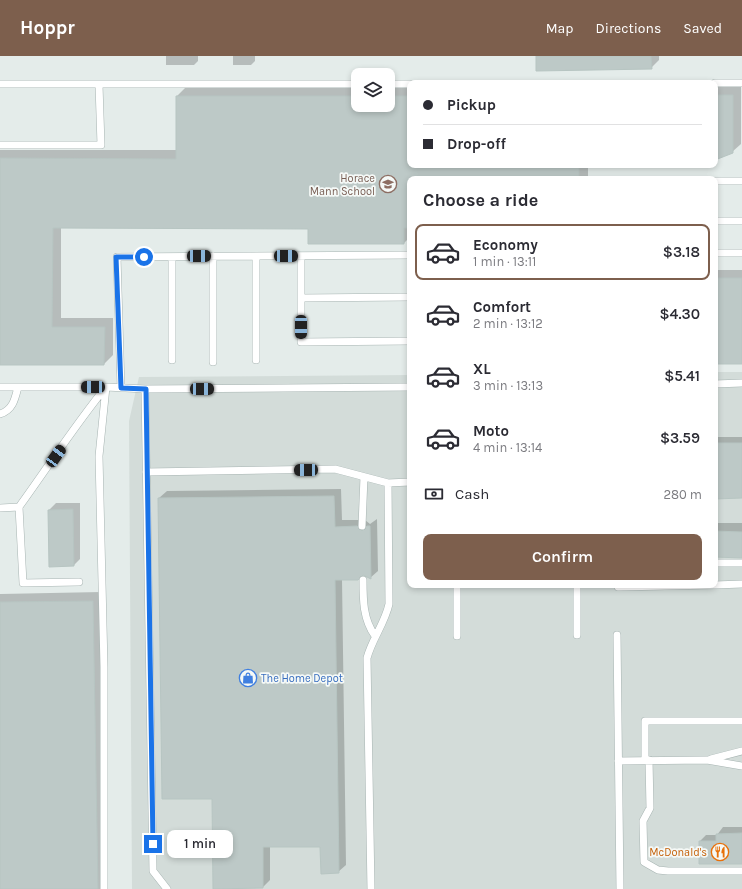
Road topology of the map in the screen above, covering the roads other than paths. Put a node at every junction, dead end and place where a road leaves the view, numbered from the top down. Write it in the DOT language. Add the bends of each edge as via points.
graph roads {
  1 [pos="718,83"];
  2 [pos="742,83"];
  3 [pos="0,84"];
  4 [pos="99,84"];
  5 [pos="351,84"];
  6 [pos="395,84"];
  7 [pos="407,84"];
  8 [pos="0,145"];
  9 [pos="718,181"];
  10 [pos="742,181"];
  11 [pos="718,221"];
  12 [pos="742,221"];
  13 [pos="718,253"];
  14 [pos="742,253"];
  15 [pos="407,255"];
  16 [pos="213,256"];
  17 [pos="256,256"];
  18 [pos="301,256"];
  19 [pos="172,257"];
  20 [pos="407,297"];
  21 [pos="301,298"];
  22 [pos="407,341"];
  23 [pos="172,360"];
  24 [pos="256,360"];
  25 [pos="213,362"];
  26 [pos="718,384"];
  27 [pos="742,384"];
  28 [pos="0,387"];
  29 [pos="18,387"];
  30 [pos="106,387"];
  31 [pos="407,387"];
  32 [pos="121,388"];
  33 [pos="146,389"];
  34 [pos="0,414"];
  35 [pos="146,472"];
  36 [pos="364,477"];
  37 [pos="407,482"];
  38 [pos="388,483"];
  39 [pos="0,508"];
  40 [pos="19,508"];
  41 [pos="362,526"];
  42 [pos="718,563"];
  43 [pos="742,563"];
  44 [pos="363,580"];
  45 [pos="79,582"];
  46 [pos="742,584"];
  47 [pos="718,585"];
  48 [pos="457,588"];
  49 [pos="577,588"];
  50 [pos="577,635"];
  51 [pos="617,635"];
  52 [pos="375,636"];
  53 [pos="457,636"];
  54 [pos="742,721"];
  55 [pos="742,751"];
  56 [pos="647,760"];
  57 [pos="707,760"];
  58 [pos="618,761"];
  59 [pos="742,766"];
  60 [pos="742,871"];
  61 [pos="104,889"];
  62 [pos="167,889"];
  63 [pos="371,889"];
  64 [pos="620,889"];
  1 -- 2 [label="lane"];
  3 -- 4 [label="lane"];
  4 -- 5 [label="lane"];
  4 -- 8 [label="lane" via="101,145"];
  6 -- 7 [label="lane"];
  9 -- 10 [label="lane"];
  11 -- 12 [label="lane"];
  13 -- 14 [label="lane"];
  15 -- 18 [label="lane"];
  16 -- 17 [label="lane"];
  16 -- 19 [label="lane"];
  16 -- 25 [label="lane"];
  17 -- 18 [label="lane"];
  17 -- 24 [label="lane"];
  18 -- 21 [label="lane"];
  19 -- 23 [label="lane"];
  19 -- 32 [label="lane" via="116,257"];
  20 -- 21 [label="lane"];
  21 -- 22 [label="lane" via="301,342"];
  26 -- 27 [label="lane"];
  28 -- 29 [label="lane"];
  29 -- 30 [label="lane"];
  29 -- 34 [label="lane" via="14,403 6,412"];
  30 -- 32 [label="lane"];
  30 -- 40 [label="lane" via="79,420"];
  30 -- 61 [label="lane" via="100,456 104,667"];
  31 -- 33 [label="lane"];
  32 -- 33 [label="lane"];
  33 -- 35 [label="lane"];
  35 -- 36 [label="lane" via="335,469"];
  35 -- 62 [label="lane" via="153,871"];
  36 -- 38 [label="lane"];
  36 -- 41 [label="lane"];
  37 -- 38 [label="lane"];
  38 -- 52 [label="lane" via="390,604"];
  39 -- 40 [label="lane"];
  40 -- 45 [label="lane" via="23,583"];
  42 -- 43 [label="lane"];
  44 -- 52 [label="lane" via="365,616"];
  46 -- 47 [label="lane"];
  48 -- 53 [label="lane"];
  49 -- 50 [label="lane"];
  51 -- 58 [label="lane"];
  52 -- 63 [label="lane" via="367,658"];
  54 -- 56 [label="lane" via="645,721"];
  55 -- 57 [label="lane"];
  56 -- 57 [label="lane"];
  56 -- 58 [label="lane"];
  56 -- 60 [label="lane" via="650,808 643,821 644,862 650,867 668,871"];
  57 -- 59 [label="lane"];
  58 -- 64 [label="lane"];
}
